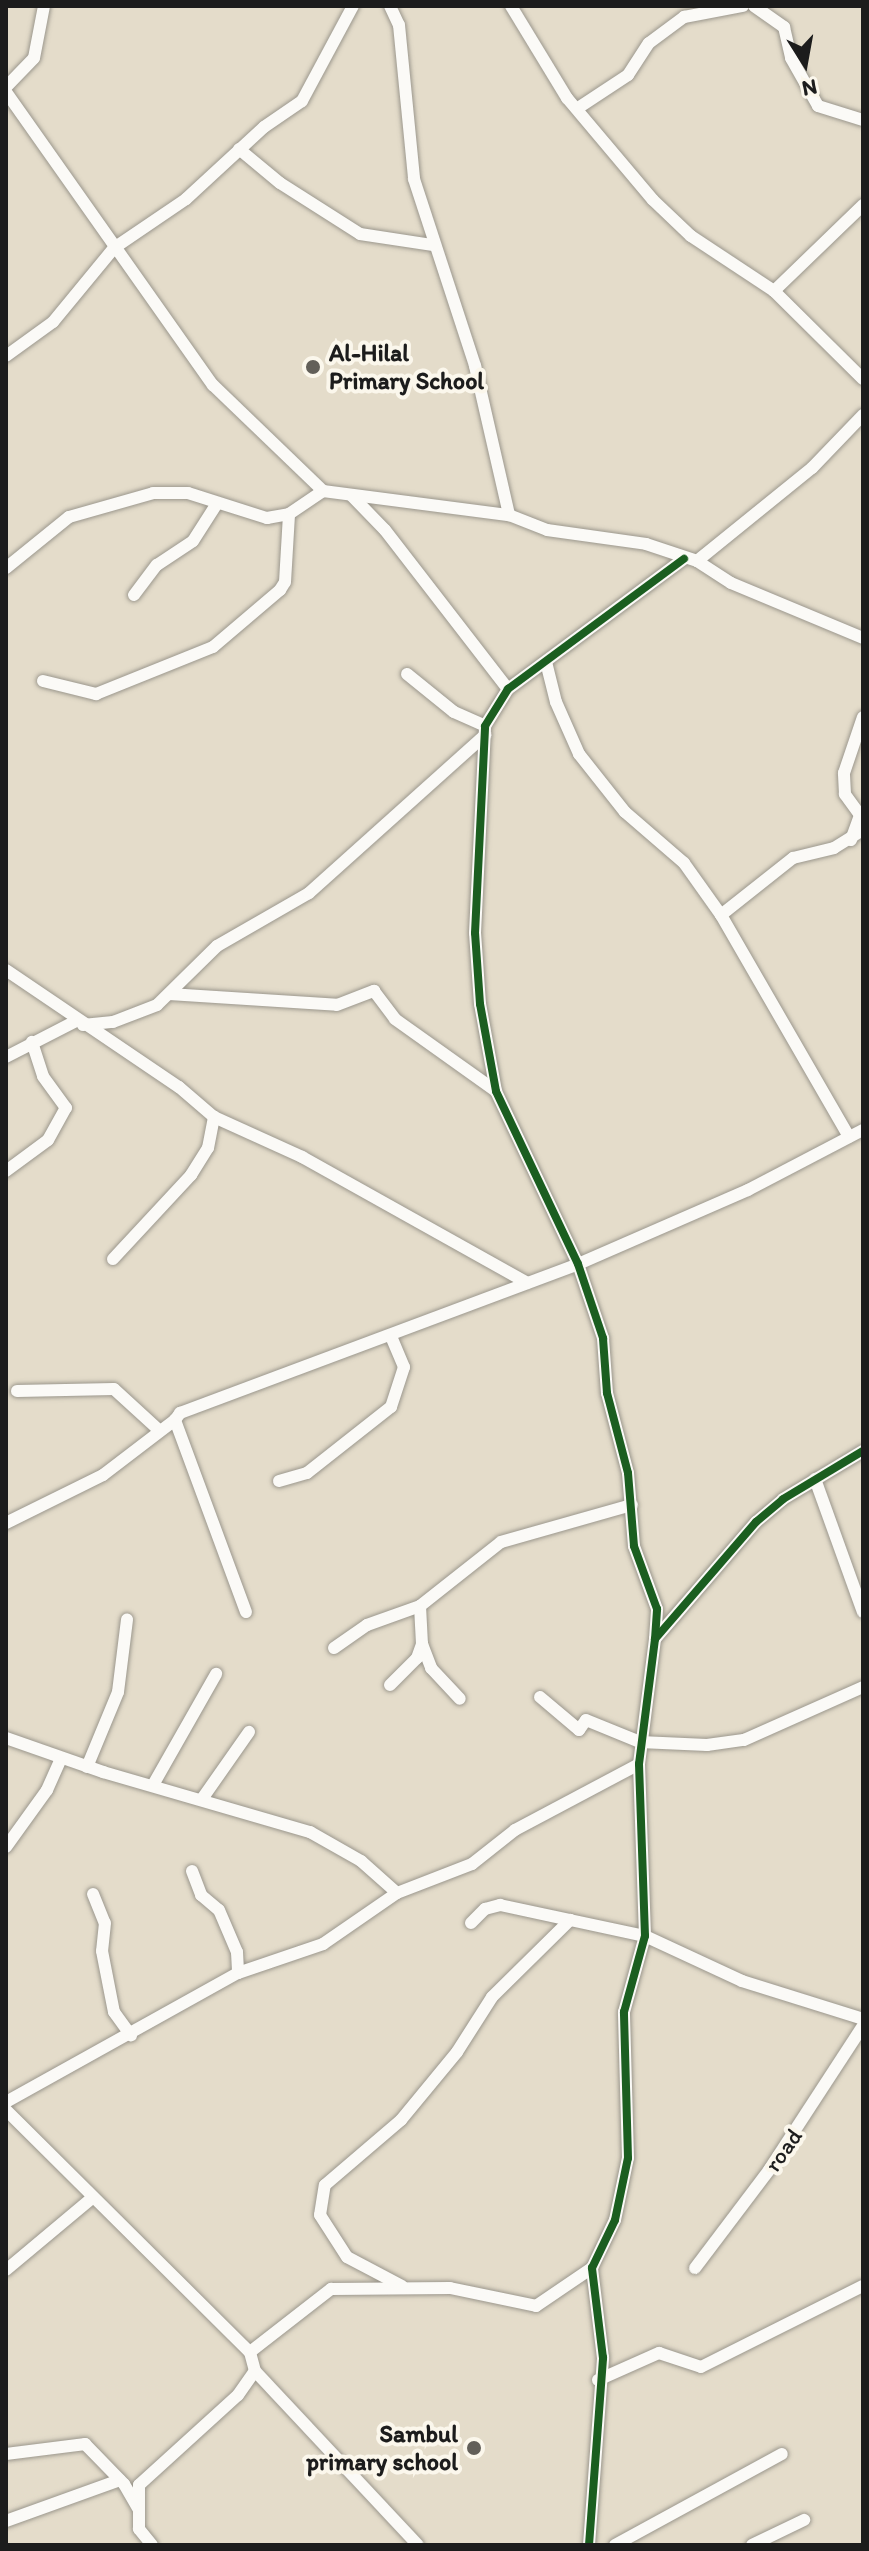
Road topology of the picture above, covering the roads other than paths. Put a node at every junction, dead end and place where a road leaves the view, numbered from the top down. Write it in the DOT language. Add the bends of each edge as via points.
graph roads {
  1 [pos="44,6"];
  2 [pos="353,6"];
  3 [pos="390,6"];
  4 [pos="511,6"];
  5 [pos="743,6"];
  6 [pos="754,6"];
  7 [pos="6,90"];
  8 [pos="578,108"];
  9 [pos="863,120"];
  10 [pos="239,149"];
  11 [pos="863,205"];
  12 [pos="433,245"];
  13 [pos="114,248"];
  14 [pos="774,291"];
  15 [pos="6,356"];
  16 [pos="863,379"];
  17 [pos="863,415"];
  18 [pos="323,491"];
  19 [pos="352,496"];
  20 [pos="216,505"];
  21 [pos="289,514"];
  22 [pos="509,515"];
  23 [pos="691,560"];
  24 [pos="6,568"];
  25 [pos="134,595"];
  26 [pos="863,638"];
  27 [pos="546,662"];
  28 [pos="407,674"];
  29 [pos="43,681"];
  30 [pos="508,689"];
  31 [pos="863,717"];
  32 [pos="485,731"];
  33 [pos="863,830"];
  34 [pos="851,840"];
  35 [pos="721,915"];
  36 [pos="6,970"];
  37 [pos="169,994"];
  38 [pos="79,1023"];
  39 [pos="32,1042"];
  40 [pos="6,1057"];
  41 [pos="496,1091"];
  42 [pos="214,1117"];
  43 [pos="863,1130"];
  44 [pos="849,1137"];
  45 [pos="6,1171"];
  46 [pos="113,1259"];
  47 [pos="578,1264"];
  48 [pos="527,1283"];
  49 [pos="391,1336"];
  50 [pos="17,1391"];
  51 [pos="175,1420"];
  52 [pos="160,1431"];
  53 [pos="863,1451"];
  54 [pos="815,1479"];
  55 [pos="279,1481"];
  56 [pos="632,1505"];
  57 [pos="6,1523"];
  58 [pos="420,1606"];
  59 [pos="246,1612"];
  60 [pos="863,1612"];
  61 [pos="127,1620"];
  62 [pos="655,1639"];
  63 [pos="422,1644"];
  64 [pos="334,1648"];
  65 [pos="216,1674"];
  66 [pos="390,1685"];
  67 [pos="863,1687"];
  68 [pos="540,1697"];
  69 [pos="460,1699"];
  70 [pos="249,1732"];
  71 [pos="6,1738"];
  72 [pos="640,1742"];
  73 [pos="61,1758"];
  74 [pos="639,1764"];
  75 [pos="87,1767"];
  76 [pos="153,1785"];
  77 [pos="202,1799"];
  78 [pos="6,1847"];
  79 [pos="192,1871"];
  80 [pos="397,1893"];
  81 [pos="93,1894"];
  82 [pos="570,1920"];
  83 [pos="471,1923"];
  84 [pos="645,1936"];
  85 [pos="238,1973"];
  86 [pos="863,2019"];
  87 [pos="863,2026"];
  88 [pos="131,2035"];
  89 [pos="6,2102"];
  90 [pos="6,2110"];
  91 [pos="92,2198"];
  92 [pos="592,2268"];
  93 [pos="695,2268"];
  94 [pos="6,2270"];
  95 [pos="402,2286"];
  96 [pos="863,2286"];
  97 [pos="250,2352"];
  98 [pos="255,2371"];
  99 [pos="598,2380"];
  100 [pos="6,2454"];
  101 [pos="782,2454"];
  102 [pos="120,2480"];
  103 [pos="140,2511"];
  104 [pos="804,2520"];
  105 [pos="6,2521"];
  106 [pos="152,2545"];
  107 [pos="418,2545"];
  108 [pos="589,2545"];
  109 [pos="615,2545"];
  110 [pos="752,2545"];
  1 -- 7 [label="street" via="34,58"];
  2 -- 10 [label="street" via="311,89"];
  3 -- 12 [label="street" via="399,25 414,179"];
  4 -- 8 [label="street" via="558,85"];
  5 -- 8 [label="street" via="684,17 649,43 628,75"];
  6 -- 9 [label="street" via="784,27 791,58 818,106"];
  7 -- 13 [label="street"];
  8 -- 14 [label="street" via="679,226"];
  10 -- 12 [label="street" via="280,183 360,234"];
  10 -- 13 [label="street" via="186,199"];
  11 -- 14 [label="street"];
  12 -- 22 [label="street" via="475,366"];
  13 -- 15 [label="street" via="53,322"];
  13 -- 18 [label="street" via="213,385"];
  14 -- 16 [label="street"];
  17 -- 23 [label="street" via="812,468"];
  18 -- 19 [label="street"];
  18 -- 21 [label="street"];
  19 -- 22 [label="street"];
  19 -- 30 [label="street" via="385,530"];
  20 -- 21 [label="street" via="267,518"];
  20 -- 24 [label="street" via="188,493 153,493 80,512"];
  20 -- 25 [label="street" via="193,541 157,565"];
  21 -- 29 [label="street" via="285,582 213,647 96,694"];
  22 -- 23 [label="street" via="547,530 646,544"];
  23 -- 26 [label="street" via="731,583"];
  23 -- 27 [label="street"];
  27 -- 30 [label="street"];
  27 -- 35 [label="street" via="569,738 589,770 625,812 684,863"];
  28 -- 32 [label="street"];
  30 -- 32 [label="street"];
  31 -- 34 [label="street" via="844,773 845,794 860,815"];
  32 -- 37 [label="street" via="309,893 217,946"];
  32 -- 41 [label="street" via="475,933 483,1028"];
  33 -- 34 [label="street"];
  34 -- 35 [label="street" via="793,858"];
  35 -- 44 [label="street"];
  36 -- 38 [label="street"];
  37 -- 38 [label="street" via="139,1014"];
  37 -- 41 [label="street" via="337,1005 374,991 395,1019"];
  38 -- 39 [label="street"];
  38 -- 42 [label="street" via="179,1087"];
  39 -- 40 [label="street"];
  39 -- 45 [label="street" via="43,1076 66,1108 48,1140"];
  41 -- 47 [label="street"];
  42 -- 46 [label="street" via="208,1148 191,1175"];
  42 -- 48 [label="street" via="302,1157"];
  43 -- 44 [label="street"];
  44 -- 47 [label="street" via="748,1190"];
  47 -- 48 [label="street"];
  47 -- 56 [label="street" via="603,1338 607,1393"];
  48 -- 49 [label="street"];
  49 -- 51 [label="street" via="180,1413"];
  49 -- 55 [label="street" via="404,1360 402,1385 391,1407 307,1473"];
  50 -- 52 [label="street" via="114,1389"];
  51 -- 52 [label="street"];
  51 -- 59 [label="street"];
  52 -- 57 [label="street" via="103,1475"];
  53 -- 54 [label="street"];
  54 -- 60 [label="street"];
  54 -- 62 [label="street" via="756,1522"];
  56 -- 58 [label="street" via="501,1542"];
  56 -- 62 [label="street" via="634,1546 657,1609"];
  58 -- 63 [label="street"];
  58 -- 64 [label="street" via="367,1625"];
  61 -- 75 [label="street" via="118,1692"];
  62 -- 72 [label="street"];
  63 -- 66 [label="street" via="417,1658"];
  63 -- 69 [label="street" via="443,1687"];
  65 -- 76 [label="street"];
  67 -- 72 [label="street" via="744,1740 707,1745"];
  68 -- 72 [label="street" via="579,1730 586,1720"];
  70 -- 77 [label="street"];
  71 -- 73 [label="street"];
  72 -- 74 [label="street"];
  73 -- 75 [label="street"];
  73 -- 78 [label="street" via="47,1790"];
  74 -- 80 [label="street" via="515,1830 472,1864"];
  74 -- 84 [label="street"];
  75 -- 76 [label="street"];
  76 -- 77 [label="street"];
  77 -- 80 [label="street" via="310,1832 361,1861"];
  79 -- 85 [label="street" via="201,1895 219,1910 237,1952"];
  80 -- 85 [label="street" via="323,1944"];
  81 -- 88 [label="street" via="105,1923 102,1951 114,2012"];
  82 -- 83 [label="street" via="500,1905 485,1909"];
  82 -- 84 [label="street"];
  82 -- 95 [label="street" via="492,1997 457,2052 401,2120 325,2185 320,2215 347,2257"];
  84 -- 86 [label="street" via="742,1981"];
  84 -- 92 [label="street" via="624,2012 628,2158 615,2220"];
  85 -- 88 [label="street"];
  87 -- 93 [label="street, road" via="769,2170"];
  88 -- 89 [label="street"];
  90 -- 91 [label="street"];
  91 -- 94 [label="street"];
  91 -- 97 [label="street"];
  92 -- 95 [label="street" via="565,2292 536,2306 450,2288"];
  92 -- 99 [label="street" via="603,2358"];
  95 -- 97 [label="street" via="331,2289"];
  96 -- 99 [label="street" via="701,2367 659,2353"];
  97 -- 98 [label="street"];
  98 -- 103 [label="street" via="238,2395 139,2485"];
  98 -- 107 [label="street"];
  99 -- 108 [label="street"];
  100 -- 102 [label="street" via="85,2444"];
  101 -- 109 [label="street"];
  102 -- 103 [label="street"];
  102 -- 105 [label="street"];
  103 -- 106 [label="street" via="139,2529"];
  104 -- 110 [label="street"];
}
